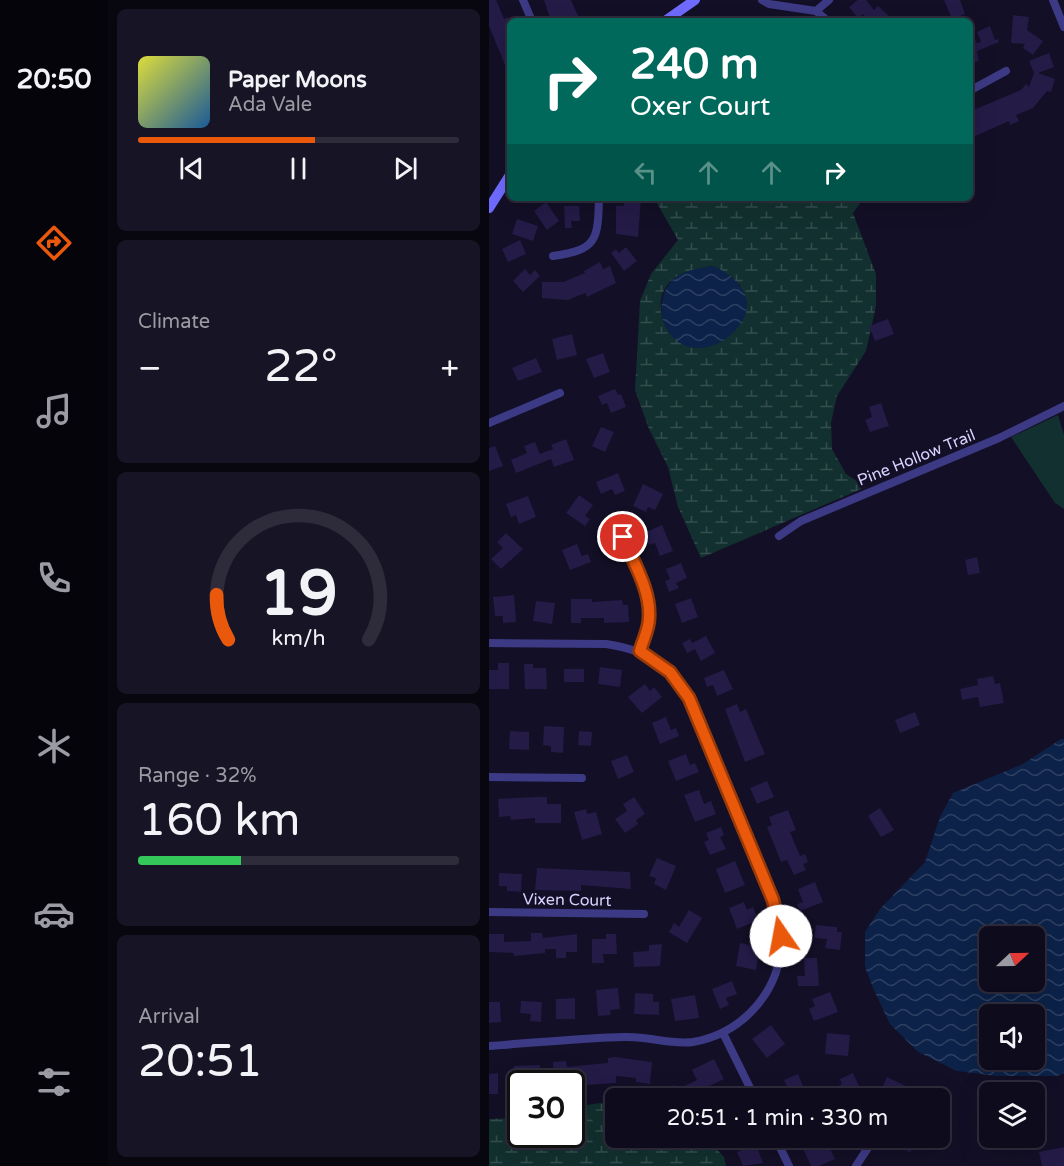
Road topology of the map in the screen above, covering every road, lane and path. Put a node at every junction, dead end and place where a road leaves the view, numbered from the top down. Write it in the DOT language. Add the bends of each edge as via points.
graph roads {
  1 [pos="523,0"];
  2 [pos="695,0"];
  3 [pos="762,0"];
  4 [pos="779,0"];
  5 [pos="829,0"];
  6 [pos="1053,0"];
  7 [pos="785,7"];
  8 [pos="816,11"];
  9 [pos="532,18"];
  10 [pos="669,18"];
  11 [pos="824,18"];
  12 [pos="1064,27"];
  13 [pos="1006,71"];
  14 [pos="973,89"];
  15 [pos="507,180"];
  16 [pos="599,201"];
  17 [pos="489,208"];
  18 [pos="553,256"];
  19 [pos="560,393"];
  20 [pos="1063,407"];
  21 [pos="1064,417"];
  22 [pos="489,423"];
  23 [pos="779,536"];
  24 [pos="623,537"];
  25 [pos="489,642"];
  26 [pos="640,651"];
  27 [pos="489,777"];
  28 [pos="582,778"];
  29 [pos="489,912"];
  30 [pos="644,914"];
  31 [pos="723,1033"];
  32 [pos="489,1046"];
  33 [pos="751,1088"];
  34 [pos="780,1148"];
  35 [pos="868,1148"];
  36 [pos="789,1166"];
  37 [pos="856,1166"];
  1 -- 9 [label="street"];
  2 -- 10 [label="main road"];
  3 -- 7 [label="street"];
  4 -- 7 [label="street"];
  5 -- 8 [label="street"];
  6 -- 12 [label="street"];
  7 -- 8 [label="street"];
  8 -- 11 [label="street"];
  13 -- 14 [label="street"];
  15 -- 17 [label="main road"];
  16 -- 18 [label="street" via="598,226 589,246 578,253"];
  19 -- 22 [label="street"];
  20 -- 21 [label="street"];
  20 -- 23 [label="street, Pine Hollow Trail" via="999,438 801,520"];
  24 -- 26 [label="street" via="649,608"];
  25 -- 26 [label="street" via="606,644"];
  26 -- 31 [label="street" via="670,672 689,698 778,915 780,955 767,991 746,1017"];
  27 -- 28 [label="street"];
  29 -- 30 [label="street, Vixen Court"];
  31 -- 32 [label="street" via="692,1042 626,1036"];
  31 -- 33 [label="street"];
  34 -- 36 [label="street"];
  35 -- 37 [label="street"];
}
